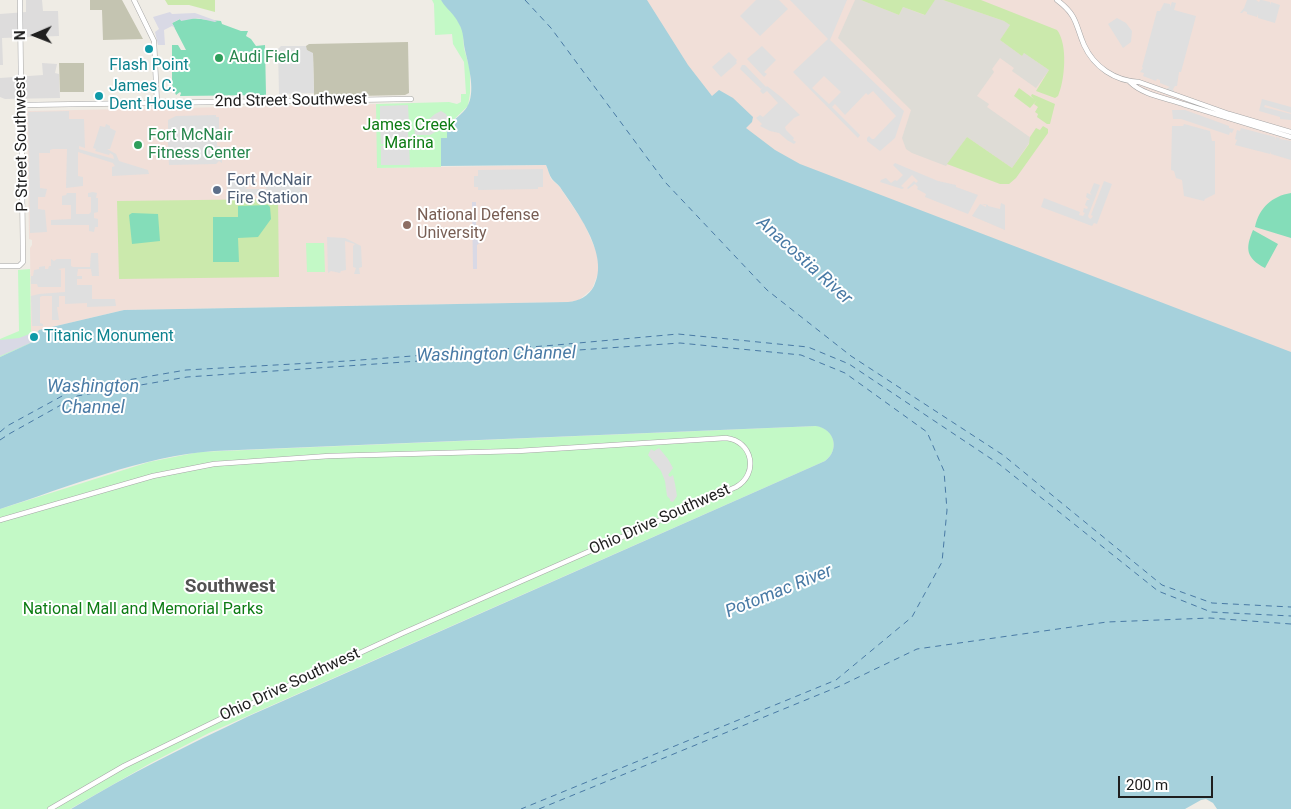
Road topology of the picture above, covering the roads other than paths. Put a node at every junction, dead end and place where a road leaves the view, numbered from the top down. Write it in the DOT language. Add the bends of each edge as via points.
graph roads {
  1 [pos="20,0"];
  2 [pos="134,0"];
  3 [pos="1057,0"];
  4 [pos="1130,82"];
  5 [pos="411,99"];
  6 [pos="156,103"];
  7 [pos="21,105"];
  8 [pos="1291,132"];
  9 [pos="1291,137"];
  10 [pos="0,266"];
  11 [pos="0,520"];
  12 [pos="50,809"];
  1 -- 7 [label="street, P Street Southwest"];
  2 -- 6 [label="street" via="154,41"];
  3 -- 4 [label="street" via="1074,17 1085,46 1095,61 1108,73"];
  4 -- 8 [label="street" via="1139,82"];
  4 -- 9 [label="street" via="1137,89"];
  5 -- 6 [label="street, 2nd Street Southwest"];
  6 -- 7 [label="street, 2nd Street Southwest"];
  7 -- 10 [label="street, P Street Southwest" via="23,259 20,266"];
  11 -- 12 [label="street, Ohio Drive Southwest" via="161,474 250,461 518,451 726,438 740,443 750,459 747,477 736,487 288,686 124,766"];
}
